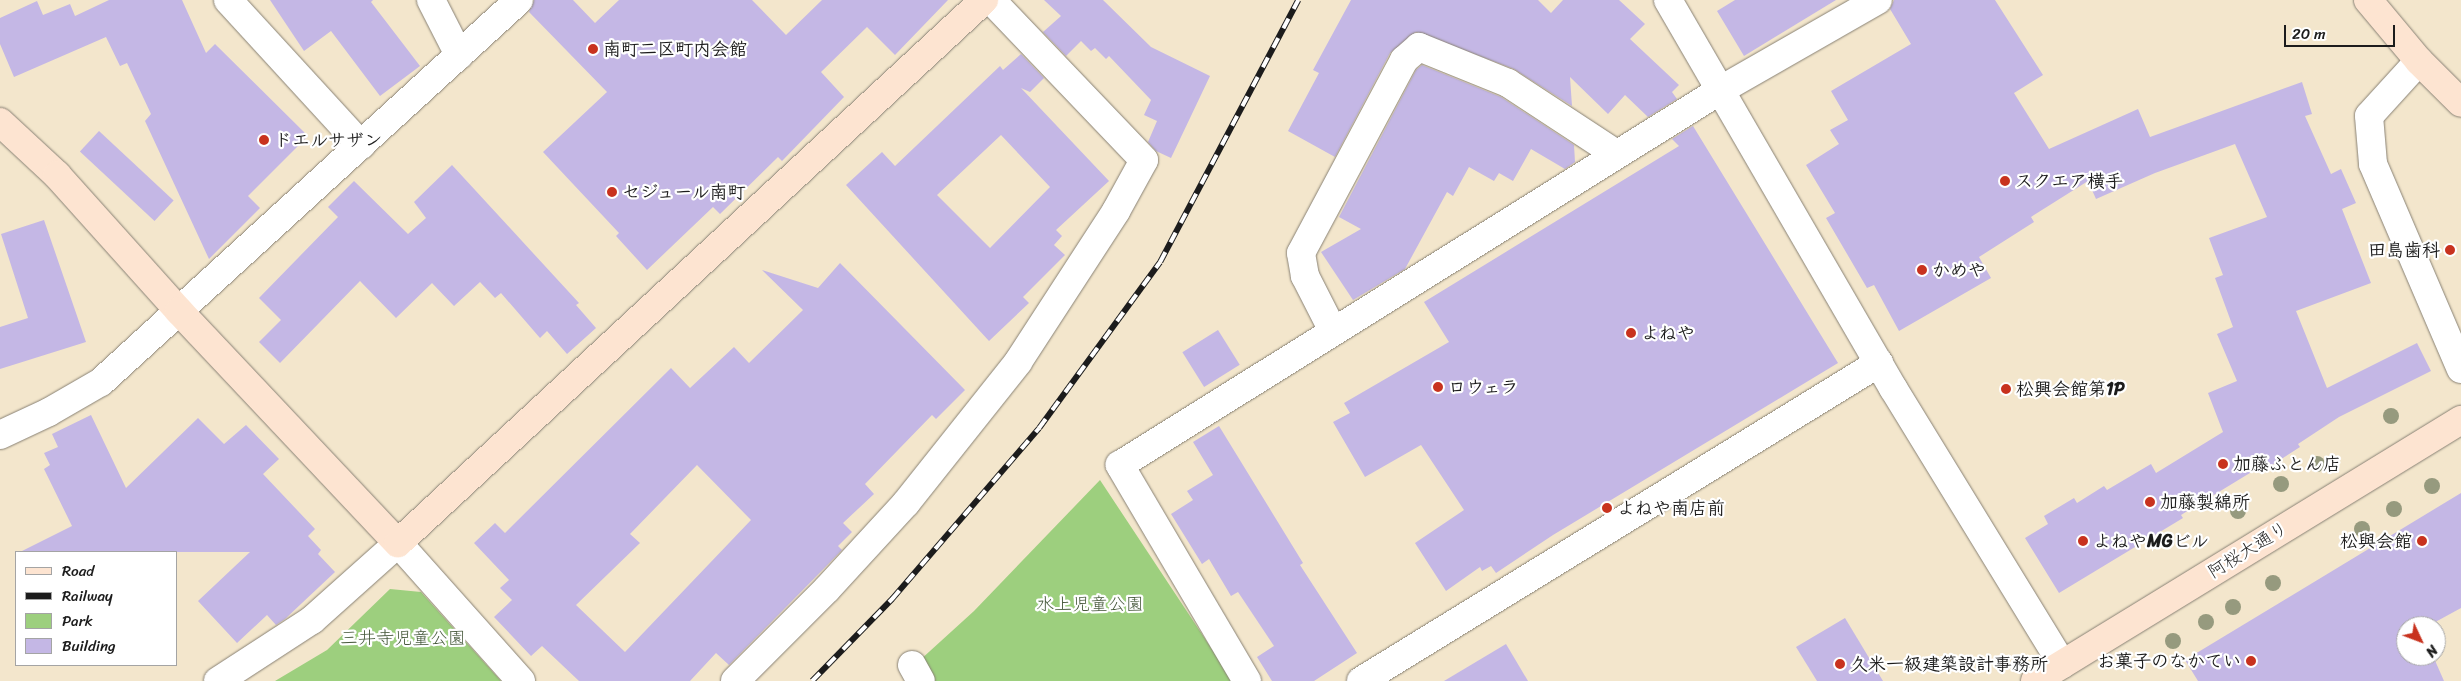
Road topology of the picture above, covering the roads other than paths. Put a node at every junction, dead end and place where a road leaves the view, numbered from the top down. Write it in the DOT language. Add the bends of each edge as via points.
graph roads {
  1 [pos="228,0"];
  2 [pos="431,0"];
  3 [pos="519,0"];
  4 [pos="984,0"];
  5 [pos="990,0"];
  6 [pos="1668,0"];
  7 [pos="1878,0"];
  8 [pos="2368,0"];
  9 [pos="459,55"];
  10 [pos="2420,61"];
  11 [pos="1719,90"];
  12 [pos="2461,102"];
  13 [pos="0,122"];
  14 [pos="361,146"];
  15 [pos="1616,154"];
  16 [pos="179,311"];
  17 [pos="1333,331"];
  18 [pos="1879,363"];
  19 [pos="2461,369"];
  20 [pos="2461,420"];
  21 [pos="0,435"];
  22 [pos="398,543"];
  23 [pos="2062,664"];
  24 [pos="218,681"];
  25 [pos="521,681"];
  26 [pos="735,681"];
  27 [pos="1247,681"];
  28 [pos="1361,681"];
  29 [pos="2036,681"];
  1 -- 14 [label="street"];
  2 -- 9 [label="street"];
  3 -- 9 [label="street"];
  4 -- 22 [label="street"];
  5 -- 26 [label="street" via="1144,160 1116,211 1018,362 906,503 827,589"];
  6 -- 11 [label="street"];
  7 -- 11 [label="street"];
  8 -- 10 [label="street"];
  9 -- 14 [label="street"];
  10 -- 12 [label="street"];
  10 -- 19 [label="street" via="2370,116 2373,164"];
  11 -- 15 [label="street"];
  11 -- 18 [label="street"];
  13 -- 16 [label="street" via="57,175"];
  14 -- 16 [label="street"];
  15 -- 17 [label="street"];
  15 -- 17 [label="street" via="1508,83 1419,47 1404,60 1301,253 1305,276"];
  16 -- 21 [label="street" via="101,382"];
  16 -- 22 [label="street"];
  17 -- 27 [label="street" via="1120,465"];
  18 -- 23 [label="street"];
  18 -- 28 [label="street"];
  20 -- 23 [label="street, 阿桜大通り"];
  22 -- 24 [label="street" via="312,620"];
  22 -- 25 [label="street"];
  23 -- 29 [label="street, 阿桜大通り"];
}
